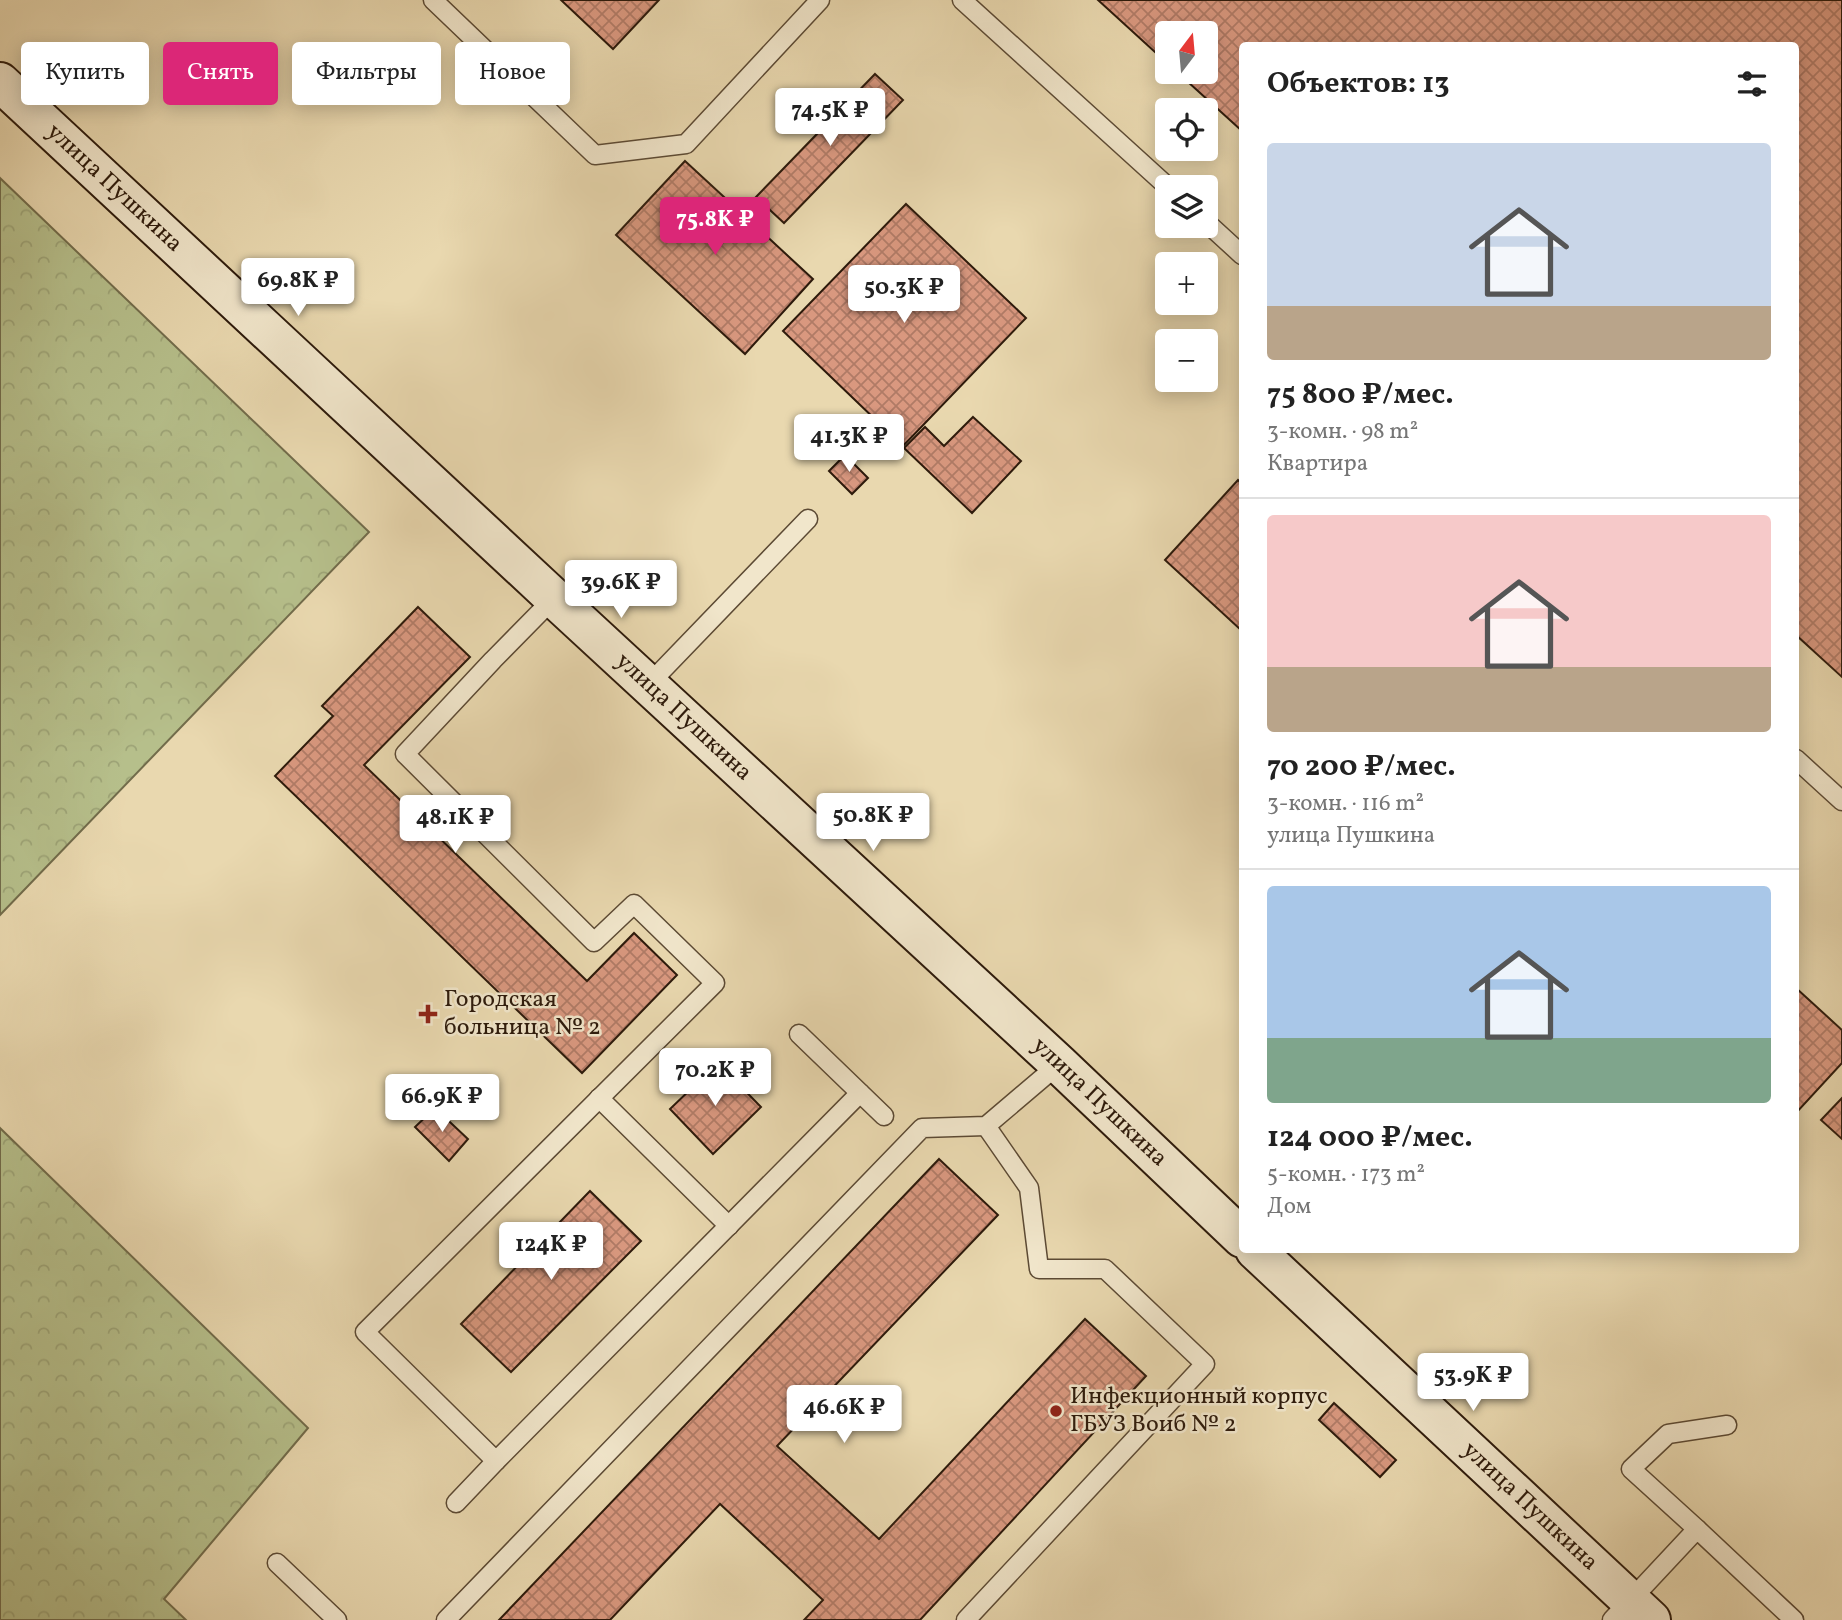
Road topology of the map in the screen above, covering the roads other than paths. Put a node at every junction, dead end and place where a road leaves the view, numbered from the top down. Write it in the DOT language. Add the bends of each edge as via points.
graph roads {
  1 [pos="433,0"];
  2 [pos="820,0"];
  3 [pos="962,0"];
  4 [pos="0,82"];
  5 [pos="1155,175"];
  6 [pos="1218,233"];
  7 [pos="1239,253"];
  8 [pos="808,519"];
  9 [pos="554,598"];
  10 [pos="648,685"];
  11 [pos="1799,762"];
  12 [pos="1842,801"];
  13 [pos="799,1034"];
  14 [pos="1059,1064"];
  15 [pos="860,1093"];
  16 [pos="599,1098"];
  17 [pos="884,1116"];
  18 [pos="986,1126"];
  19 [pos="729,1226"];
  20 [pos="1239,1235"];
  21 [pos="1258,1253"];
  22 [pos="1727,1425"];
  23 [pos="496,1461"];
  24 [pos="456,1503"];
  25 [pos="1697,1529"];
  26 [pos="277,1563"];
  27 [pos="1631,1614"];
  28 [pos="337,1620"];
  29 [pos="446,1620"];
  30 [pos="966,1620"];
  31 [pos="1794,1620"];
  1 -- 2 [label="lane" via="595,155 687,144"];
  3 -- 5 [label="lane"];
  4 -- 9 [label="main road, улица Пушкина"];
  6 -- 7 [label="lane"];
  8 -- 10 [label="lane"];
  9 -- 10 [label="main road, улица Пушкина"];
  9 -- 16 [label="lane" via="405,754 594,942 634,904 715,983"];
  10 -- 14 [label="main road, улица Пушкина"];
  11 -- 12 [label="lane"];
  13 -- 15 [label="lane"];
  14 -- 18 [label="lane"];
  14 -- 20 [label="main road, улица Пушкина"];
  15 -- 17 [label="lane"];
  15 -- 19 [label="lane"];
  16 -- 19 [label="lane"];
  16 -- 23 [label="lane" via="365,1332"];
  18 -- 29 [label="lane" via="922,1128"];
  18 -- 30 [label="lane" via="1029,1188 1039,1269 1105,1269 1205,1364"];
  19 -- 23 [label="lane"];
  21 -- 27 [label="main road, улица Пушкина"];
  22 -- 25 [label="lane" via="1668,1434 1631,1469"];
  23 -- 24 [label="lane"];
  25 -- 27 [label="lane"];
  25 -- 31 [label="lane"];
  26 -- 28 [label="lane"];
}
